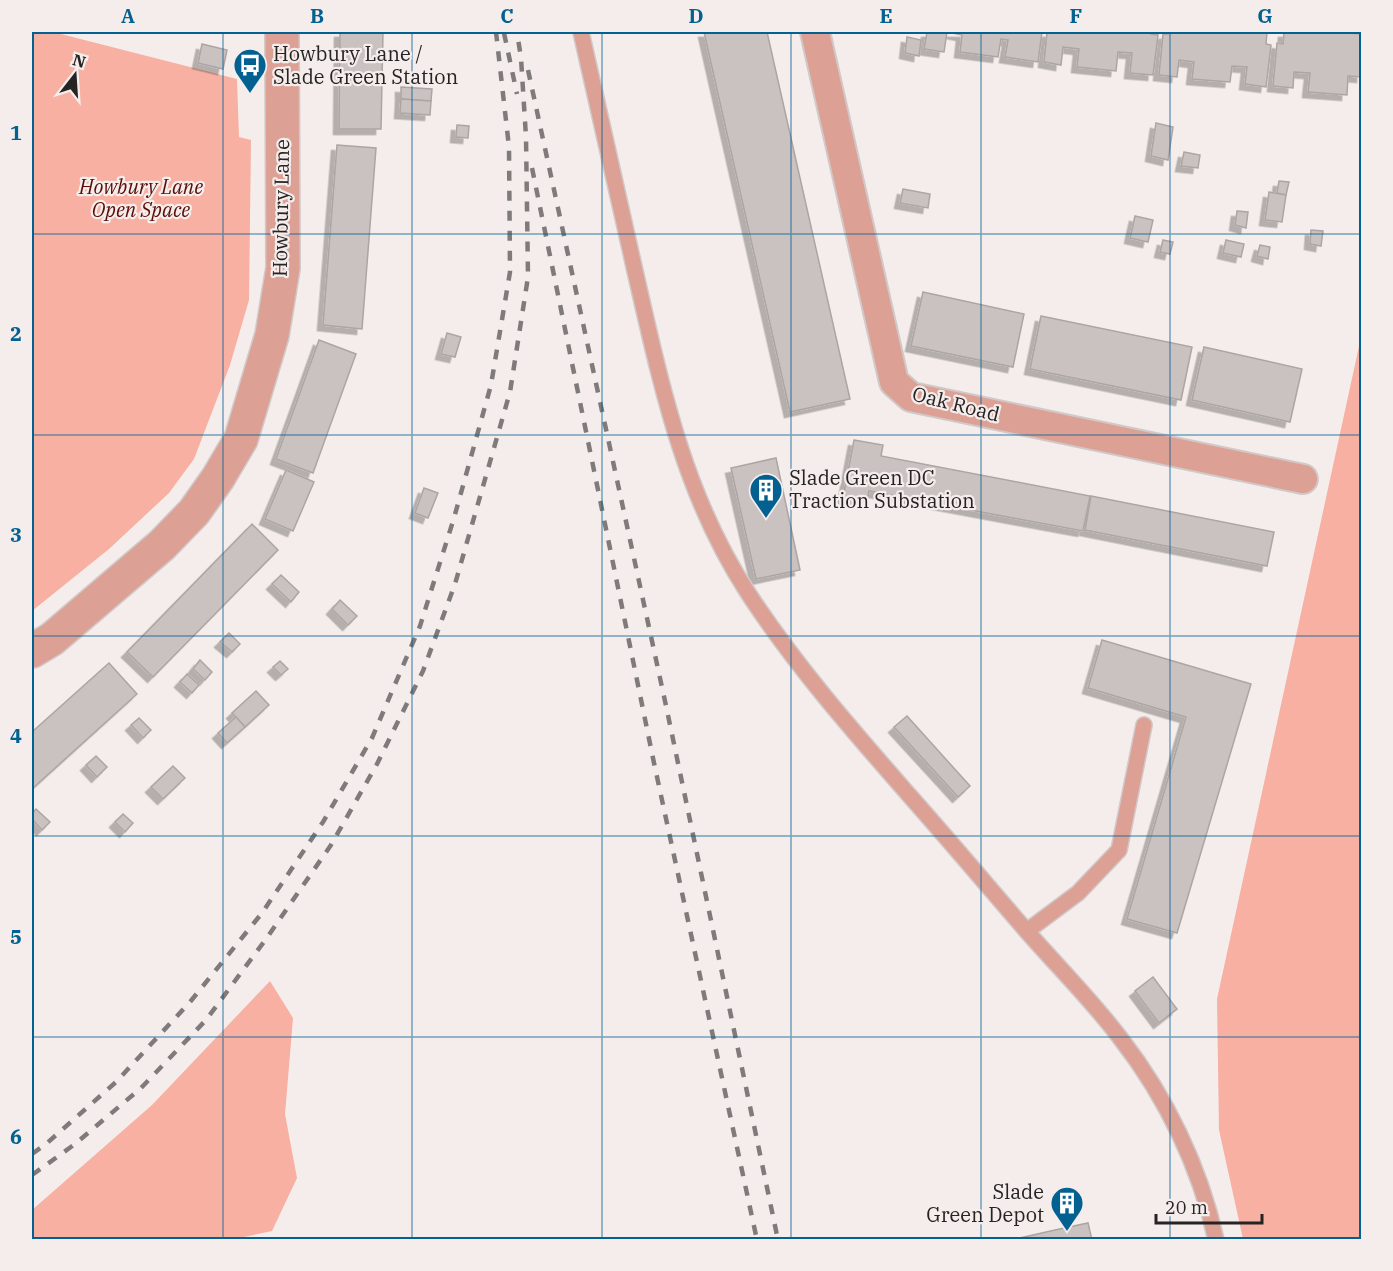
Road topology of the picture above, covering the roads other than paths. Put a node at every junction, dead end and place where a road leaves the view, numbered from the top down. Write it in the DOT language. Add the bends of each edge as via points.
graph roads {
  1 [pos="282,32"];
  2 [pos="581,32"];
  3 [pos="815,32"];
  4 [pos="1303,478"];
  5 [pos="32,651"];
  6 [pos="1144,725"];
  7 [pos="1027,930"];
  8 [pos="1216,1239"];
  1 -- 5 [label="street, Howbury Lane" via="283,268 272,334 240,439 194,512 162,545 52,639"];
  2 -- 7 [label="lane" via="664,397 700,502 745,589 768,623 857,736"];
  3 -- 4 [label="street, Oak Road" via="894,382 911,397"];
  6 -- 7 [label="lane" via="1119,850 1078,893"];
  7 -- 8 [label="lane" via="1123,1041 1156,1093 1183,1140"];
}
